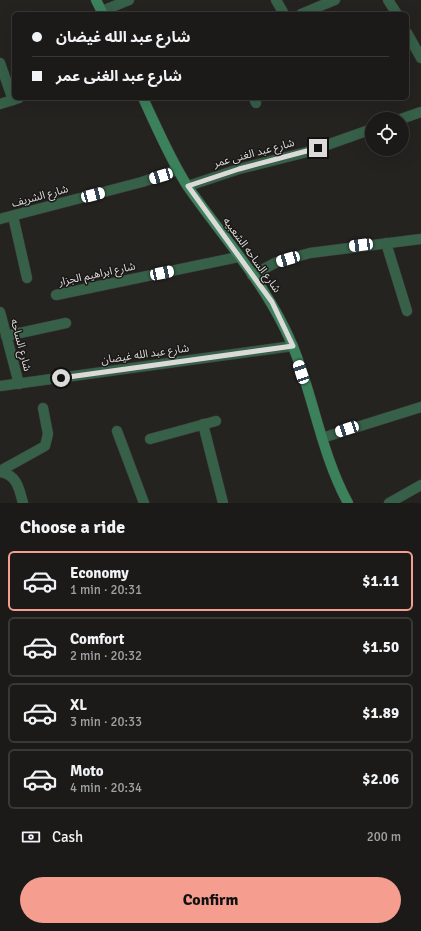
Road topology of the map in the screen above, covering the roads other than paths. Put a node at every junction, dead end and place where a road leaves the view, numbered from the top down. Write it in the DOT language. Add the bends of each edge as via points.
graph roads {
  1 [pos="96,0"];
  2 [pos="129,0"];
  3 [pos="276,0"];
  4 [pos="335,0"];
  5 [pos="388,0"];
  6 [pos="102,12"];
  7 [pos="104,12"];
  8 [pos="283,12"];
  9 [pos="306,12"];
  10 [pos="396,12"];
  11 [pos="409,37"];
  12 [pos="421,58"];
  13 [pos="0,63"];
  14 [pos="12,90"];
  15 [pos="13,100"];
  16 [pos="143,100"];
  17 [pos="0,104"];
  18 [pos="421,112"];
  19 [pos="409,116"];
  20 [pos="365,131"];
  21 [pos="177,170"];
  22 [pos="188,186"];
  23 [pos="12,216"];
  24 [pos="0,219"];
  25 [pos="421,239"];
  26 [pos="386,243"];
  27 [pos="238,257"];
  28 [pos="252,275"];
  29 [pos="27,278"];
  30 [pos="56,295"];
  31 [pos="407,311"];
  32 [pos="0,312"];
  33 [pos="66,323"];
  34 [pos="6,336"];
  35 [pos="293,346"];
  36 [pos="19,384"];
  37 [pos="0,386"];
  38 [pos="421,407"];
  39 [pos="43,408"];
  40 [pos="216,421"];
  41 [pos="203,424"];
  42 [pos="117,431"];
  43 [pos="322,438"];
  44 [pos="150,439"];
  45 [pos="0,471"];
  46 [pos="421,485"];
  47 [pos="23,503"];
  48 [pos="144,503"];
  49 [pos="223,503"];
  50 [pos="348,503"];
  51 [pos="389,503"];
  1 -- 6 [label="main road"];
  2 -- 7 [label="street"];
  3 -- 8 [label="street"];
  4 -- 9 [label="street"];
  5 -- 10 [label="street"];
  11 -- 12 [label="street"];
  13 -- 14 [label="street"];
  15 -- 17 [label="street"];
  16 -- 21 [label="main road, شارع الساحه الشعبيه"];
  18 -- 19 [label="street"];
  20 -- 22 [label="street, شارع عبد الغنى عمر" via="307,152 239,169"];
  21 -- 22 [label="main road, شارع الساحه الشعبيه"];
  21 -- 23 [label="street, شارع الشريف" via="142,182"];
  22 -- 27 [label="main road, شارع الساحه الشعبيه"];
  23 -- 24 [label="street, شارع الشريف"];
  23 -- 29 [label="street"];
  25 -- 26 [label="street"];
  26 -- 28 [label="street" via="310,253 277,262"];
  26 -- 31 [label="street"];
  27 -- 28 [label="main road, شارع الساحه الشعبيه"];
  27 -- 30 [label="street, شارع ابراهيم الجزار"];
  28 -- 35 [label="main road, شارع الساحه الشعبيه" via="272,302"];
  32 -- 34 [label="street, شارع الساحه"];
  33 -- 34 [label="street"];
  34 -- 36 [label="street, شارع الساحه"];
  35 -- 36 [label="street, شارع عبد الله غيضان"];
  35 -- 43 [label="main road, شارع الساحه الشعبيه"];
  36 -- 37 [label="street, شارع عبد الله غيضان"];
  38 -- 43 [label="street"];
  39 -- 45 [label="street" via="48,434 45,446"];
  40 -- 41 [label="street"];
  41 -- 44 [label="street"];
  41 -- 49 [label="street"];
  42 -- 48 [label="street"];
  43 -- 50 [label="main road, شارع الساحه الشعبيه"];
  45 -- 47 [label="street" via="14,478"];
  46 -- 51 [label="street"];
}
